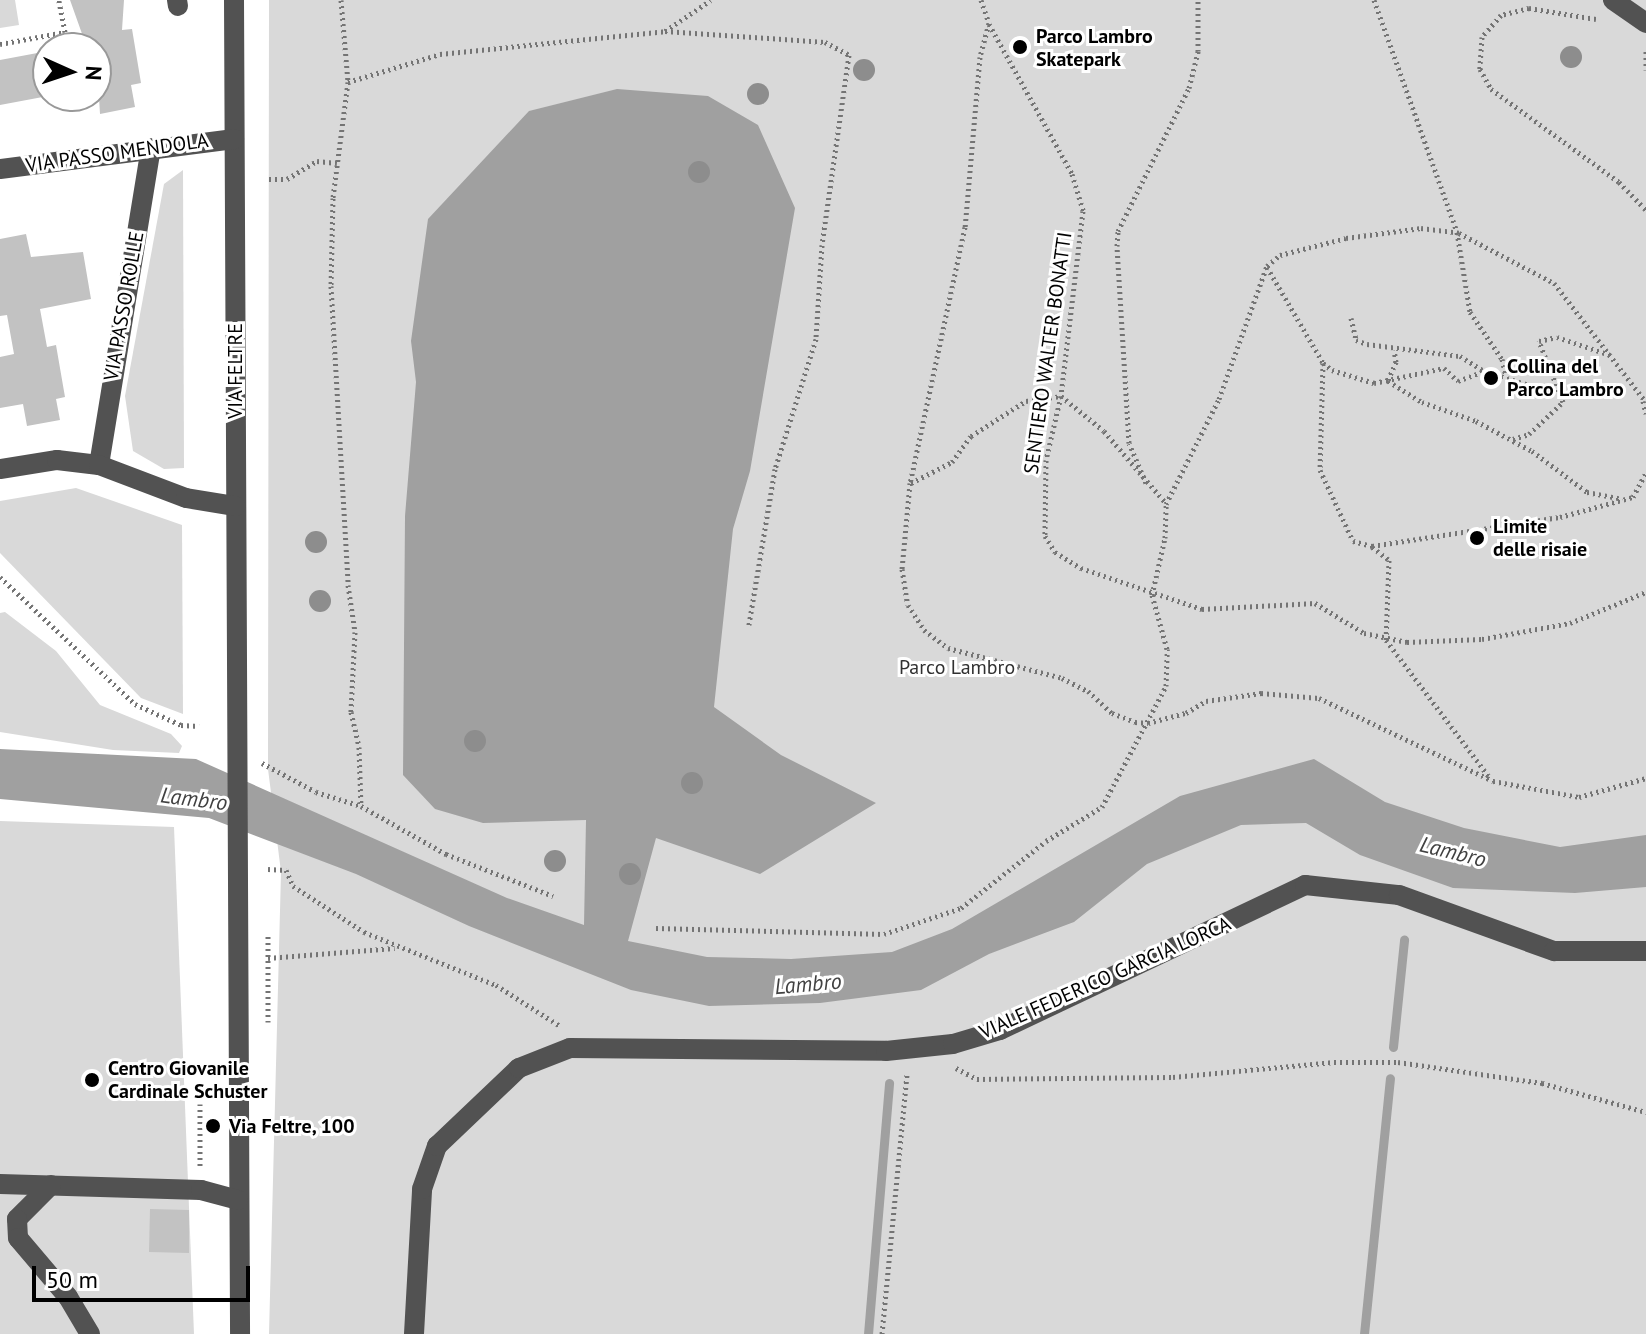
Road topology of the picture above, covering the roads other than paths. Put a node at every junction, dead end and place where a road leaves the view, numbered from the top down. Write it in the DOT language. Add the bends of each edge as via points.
graph roads {
  1 [pos="234,0"];
  2 [pos="1613,0"];
  3 [pos="1646,23"];
  4 [pos="234,139"];
  5 [pos="151,148"];
  6 [pos="0,169"];
  7 [pos="99,465"];
  8 [pos="0,469"];
  9 [pos="235,506"];
  10 [pos="1646,951"];
  11 [pos="0,1184"];
  12 [pos="51,1185"];
  13 [pos="238,1200"];
  14 [pos="17,1219"];
  15 [pos="90,1334"];
  16 [pos="240,1334"];
  17 [pos="414,1334"];
  1 -- 4 [label="street, VIA FELTRE"];
  2 -- 3 [label="street"];
  4 -- 5 [label="street, VIA PASSO MENDOLA"];
  4 -- 9 [label="street, VIA FELTRE"];
  5 -- 6 [label="street, VIA PASSO MENDOLA"];
  5 -- 7 [label="street, VIA PASSO ROLLE"];
  7 -- 8 [label="street" via="57,460"];
  7 -- 9 [label="street" via="186,498"];
  9 -- 13 [label="street, VIA FELTRE"];
  10 -- 17 [label="street, VIALE FEDERICO GARCIA LORCA" via="1554,951 1399,895 1305,885 1000,1030 917,1050 582,1048 519,1068 437,1146 422,1189"];
  11 -- 12 [label="street"];
  11 -- 14 [label="street"];
  12 -- 13 [label="street" via="201,1190"];
  12 -- 14 [label="street"];
  13 -- 16 [label="street, VIA FELTRE"];
  14 -- 15 [label="street" via="18,1238 68,1297"];
}
